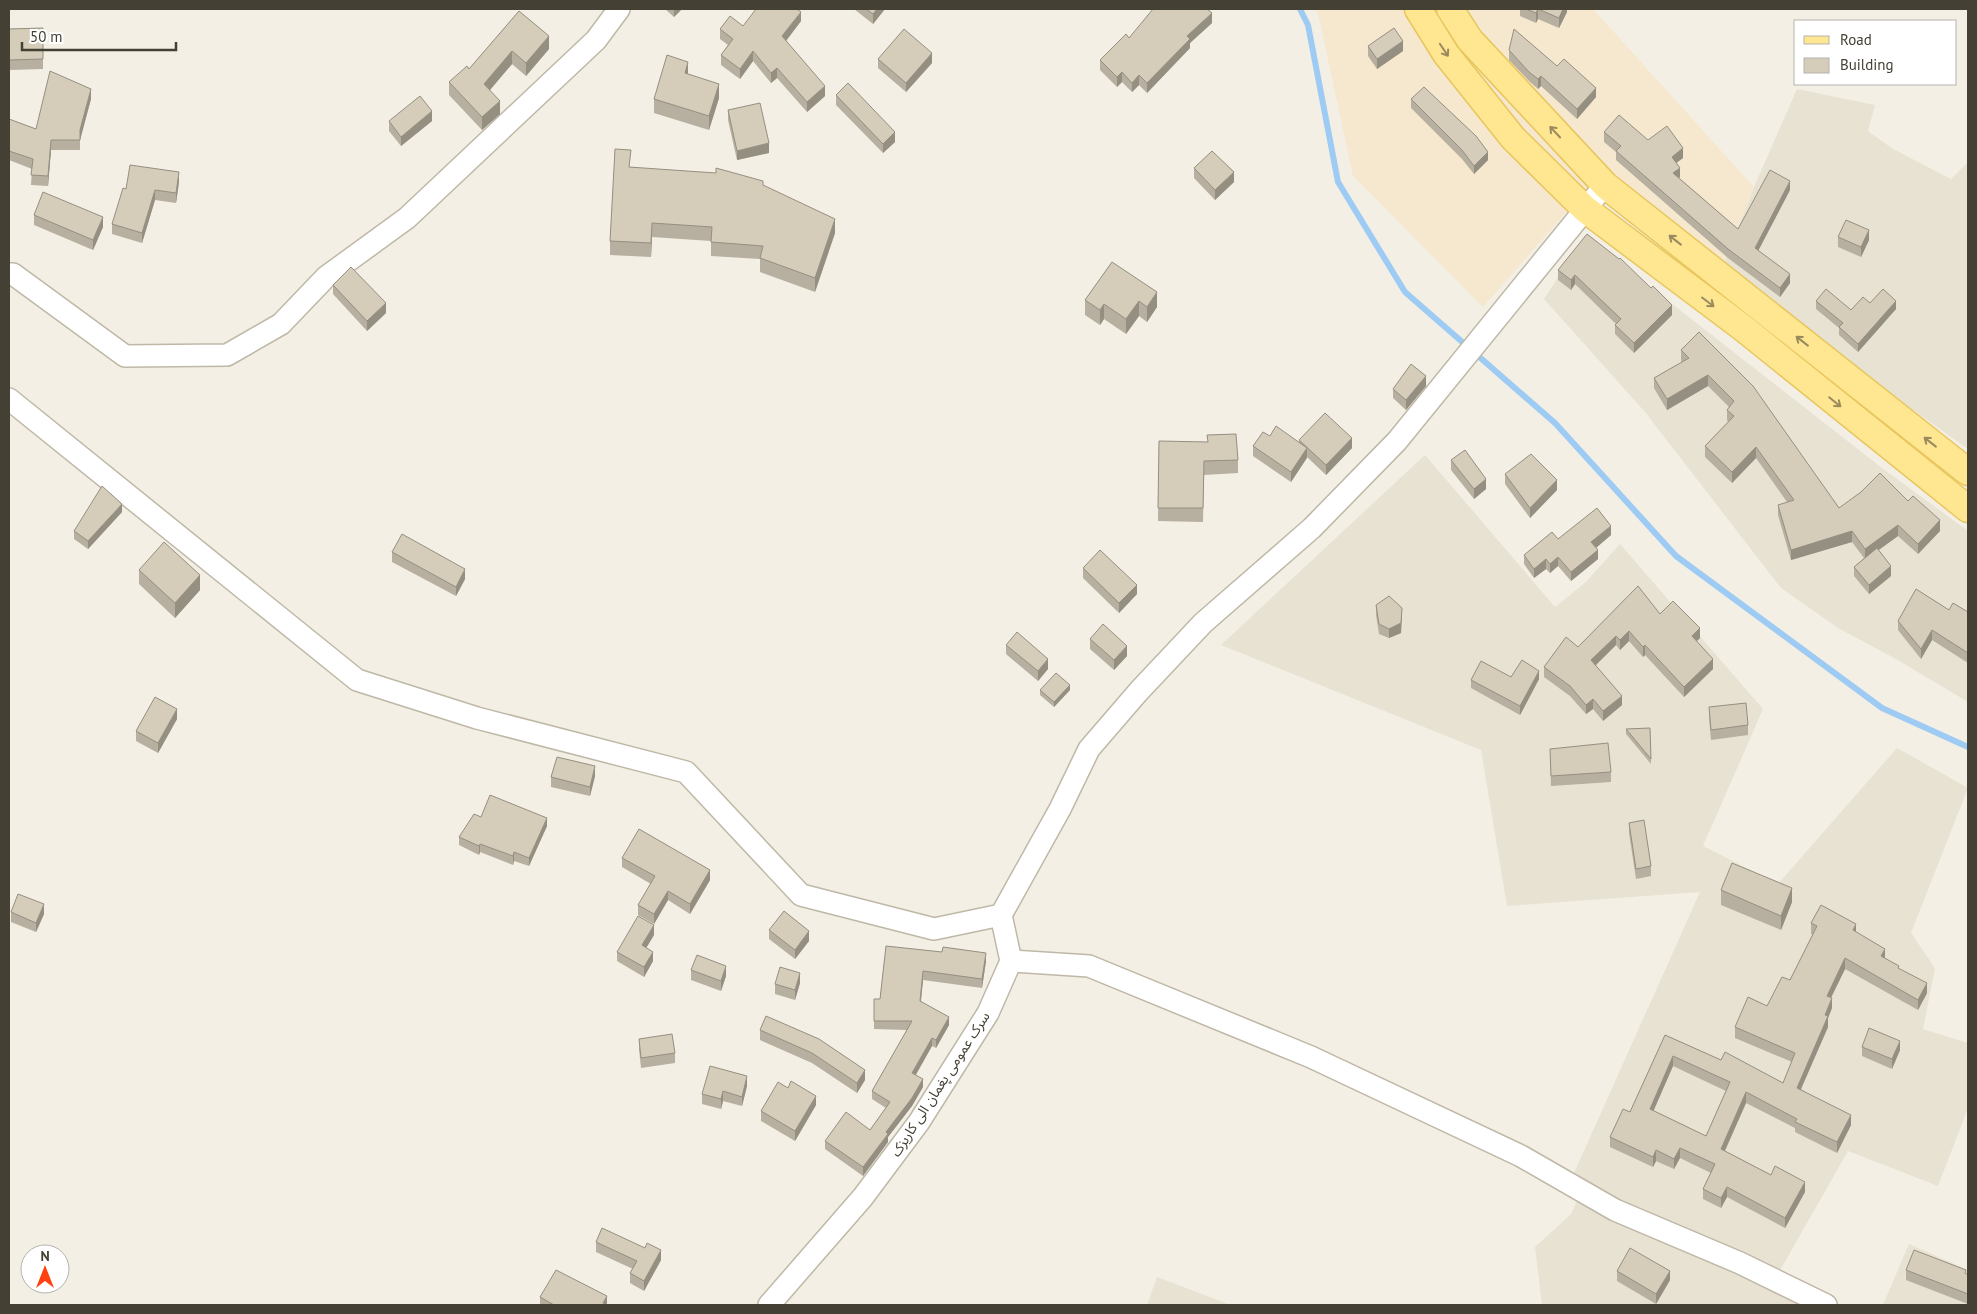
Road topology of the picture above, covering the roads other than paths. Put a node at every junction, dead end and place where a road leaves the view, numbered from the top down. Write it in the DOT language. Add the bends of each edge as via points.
graph roads {
  1 [pos="619,9"];
  2 [pos="1418,9"];
  3 [pos="1450,9"];
  4 [pos="1604,185"];
  5 [pos="1585,209"];
  6 [pos="9,274"];
  7 [pos="9,400"];
  8 [pos="1968,472"];
  9 [pos="1968,510"];
  10 [pos="1001,915"];
  11 [pos="1011,961"];
  12 [pos="769,1305"];
  13 [pos="1826,1305"];
  1 -- 6 [label="street" via="596,40 407,218 326,277 281,324 227,355 125,356"];
  2 -- 5 [label="main road, one-way" via="1446,54 1513,138"];
  4 -- 3 [label="main road, one-way" via="1470,40"];
  4 -- 5 [label="street"];
  8 -- 4 [label="main road, one-way"];
  5 -- 9 [label="main road, one-way" via="1743,328"];
  5 -- 10 [label="street" via="1397,441 1312,528 1203,623 1089,749"];
  7 -- 10 [label="street" via="357,680 477,718 686,772 801,895 934,929"];
  10 -- 11 [label="street"];
  11 -- 12 [label="street, سرک عمومی پغمان الی کاریزک" via="988,1013 919,1122 863,1197"];
  11 -- 13 [label="street" via="1089,966 1311,1057 1520,1156 1615,1210"];
}
